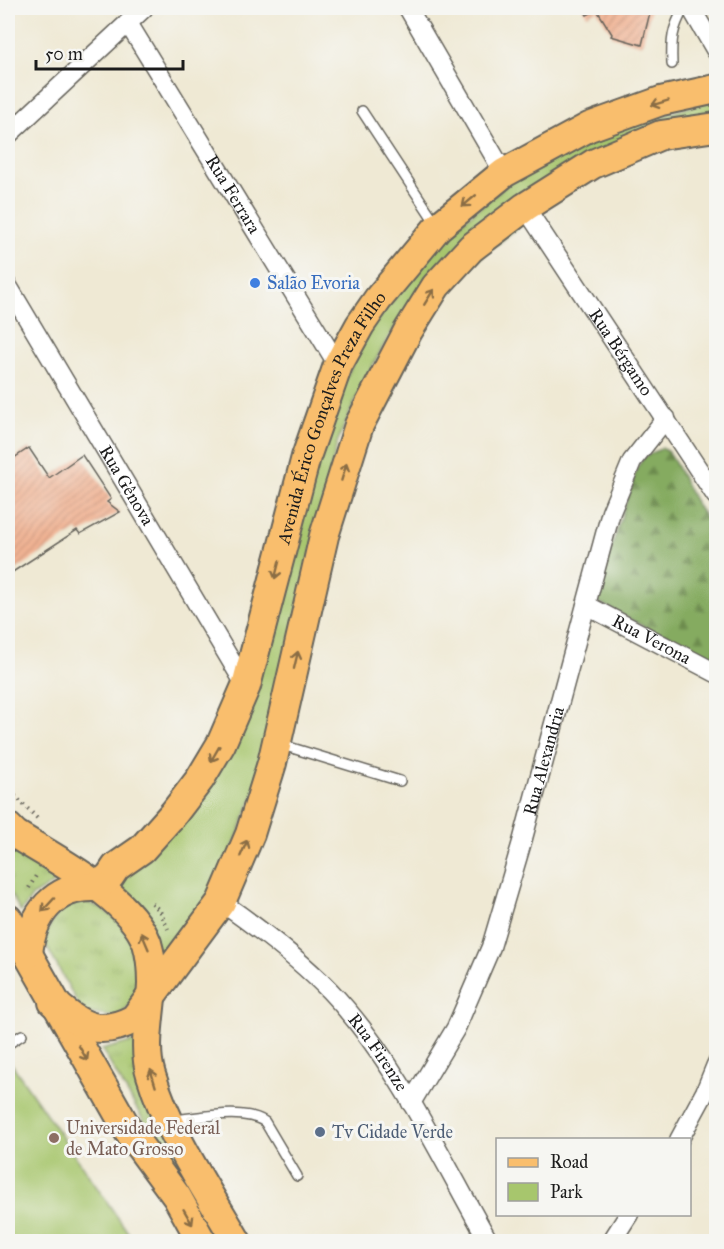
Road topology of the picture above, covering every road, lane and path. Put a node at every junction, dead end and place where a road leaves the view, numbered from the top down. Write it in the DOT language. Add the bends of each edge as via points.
graph roads {
  1 [pos="144,8"];
  2 [pos="408,8"];
  3 [pos="684,8"];
  4 [pos="691,8"];
  5 [pos="128,23"];
  6 [pos="717,51"];
  7 [pos="672,64"];
  8 [pos="717,89"];
  9 [pos="362,111"];
  10 [pos="717,127"];
  11 [pos="8,135"];
  12 [pos="504,173"];
  13 [pos="525,207"];
  14 [pos="438,227"];
  15 [pos="8,286"];
  16 [pos="338,365"];
  17 [pos="666,418"];
  18 [pos="717,496"];
  19 [pos="586,605"];
  20 [pos="717,673"];
  21 [pos="246,686"];
  22 [pos="276,744"];
  23 [pos="400,782"];
  24 [pos="8,827"];
  25 [pos="97,887"];
  26 [pos="221,902"];
  27 [pos="8,919"];
  28 [pos="28,954"];
  29 [pos="150,997"];
  30 [pos="53,1002"];
  31 [pos="22,1035"];
  32 [pos="8,1044"];
  33 [pos="717,1065"];
  34 [pos="411,1103"];
  35 [pos="168,1121"];
  36 [pos="680,1138"];
  37 [pos="297,1176"];
  38 [pos="628,1216"];
  39 [pos="202,1242"];
  40 [pos="237,1242"];
  41 [pos="489,1242"];
  42 [pos="611,1242"];
  1 -- 5 [label="street"];
  2 -- 12 [label="street"];
  3 -- 7 [label="lane" via="671,40"];
  4 -- 6 [label="street"];
  5 -- 11 [label="street"];
  5 -- 16 [label="street, Rua Ferrara"];
  8 -- 12 [label="main road, Avenida Érico Gonçalves Preza Filho, one-way" via="661,101 589,127"];
  9 -- 14 [label="lane"];
  10 -- 13 [label="main road, Avenida Érico Gonçalves Preza Filho" via="652,139 593,164"];
  12 -- 14 [label="main road, Avenida Érico Gonçalves Preza Filho, one-way"];
  13 -- 17 [label="street, Rua Bérgamo"];
  22 -- 13 [label="main road, Avenida Érico Gonçalves Preza Filho, one-way" via="324,536 359,426 436,286 471,248"];
  14 -- 16 [label="main road, Avenida Érico Gonçalves Preza Filho" via="378,299"];
  15 -- 21 [label="street, Rua Gênova"];
  16 -- 21 [label="main road, Avenida Érico Gonçalves Preza Filho, one-way" via="306,457"];
  17 -- 18 [label="street, Rua Bérgamo"];
  17 -- 19 [label="street, Rua Alexandria" via="632,461 611,512"];
  19 -- 20 [label="street, Rua Verona"];
  19 -- 34 [label="street, Rua Alexandria" via="491,947 456,1028"];
  21 -- 25 [label="main road, Avenida Érico Gonçalves Preza Filho, one-way" via="221,744 200,779 142,849 116,867"];
  22 -- 23 [label="lane"];
  26 -- 22 [label="main road, Avenida Érico Gonçalves Preza Filho, one-way" via="250,834"];
  24 -- 25 [label="main road"];
  25 -- 28 [label="main road, one-way" via="75,889 44,907"];
  29 -- 25 [label="main road, one-way" via="147,942 136,923"];
  26 -- 29 [label="main road, Avenida Érico Gonçalves Preza Filho"];
  26 -- 34 [label="street, Rua Firenze" via="281,945 330,991 363,1030"];
  27 -- 28 [label="main road"];
  28 -- 30 [label="main road"];
  29 -- 30 [label="main road" via="134,1019 105,1029 80,1024"];
  35 -- 29 [label="main road, one-way" via="150,1073"];
  30 -- 39 [label="main road, one-way" via="129,1132 177,1197"];
  31 -- 32 [label="lane"];
  33 -- 36 [label="street"];
  34 -- 41 [label="street, Rua Firenze"];
  35 -- 37 [label="lane" via="244,1114 258,1117 265,1122"];
  35 -- 40 [label="main road"];
  38 -- 42 [label="street"];
}
